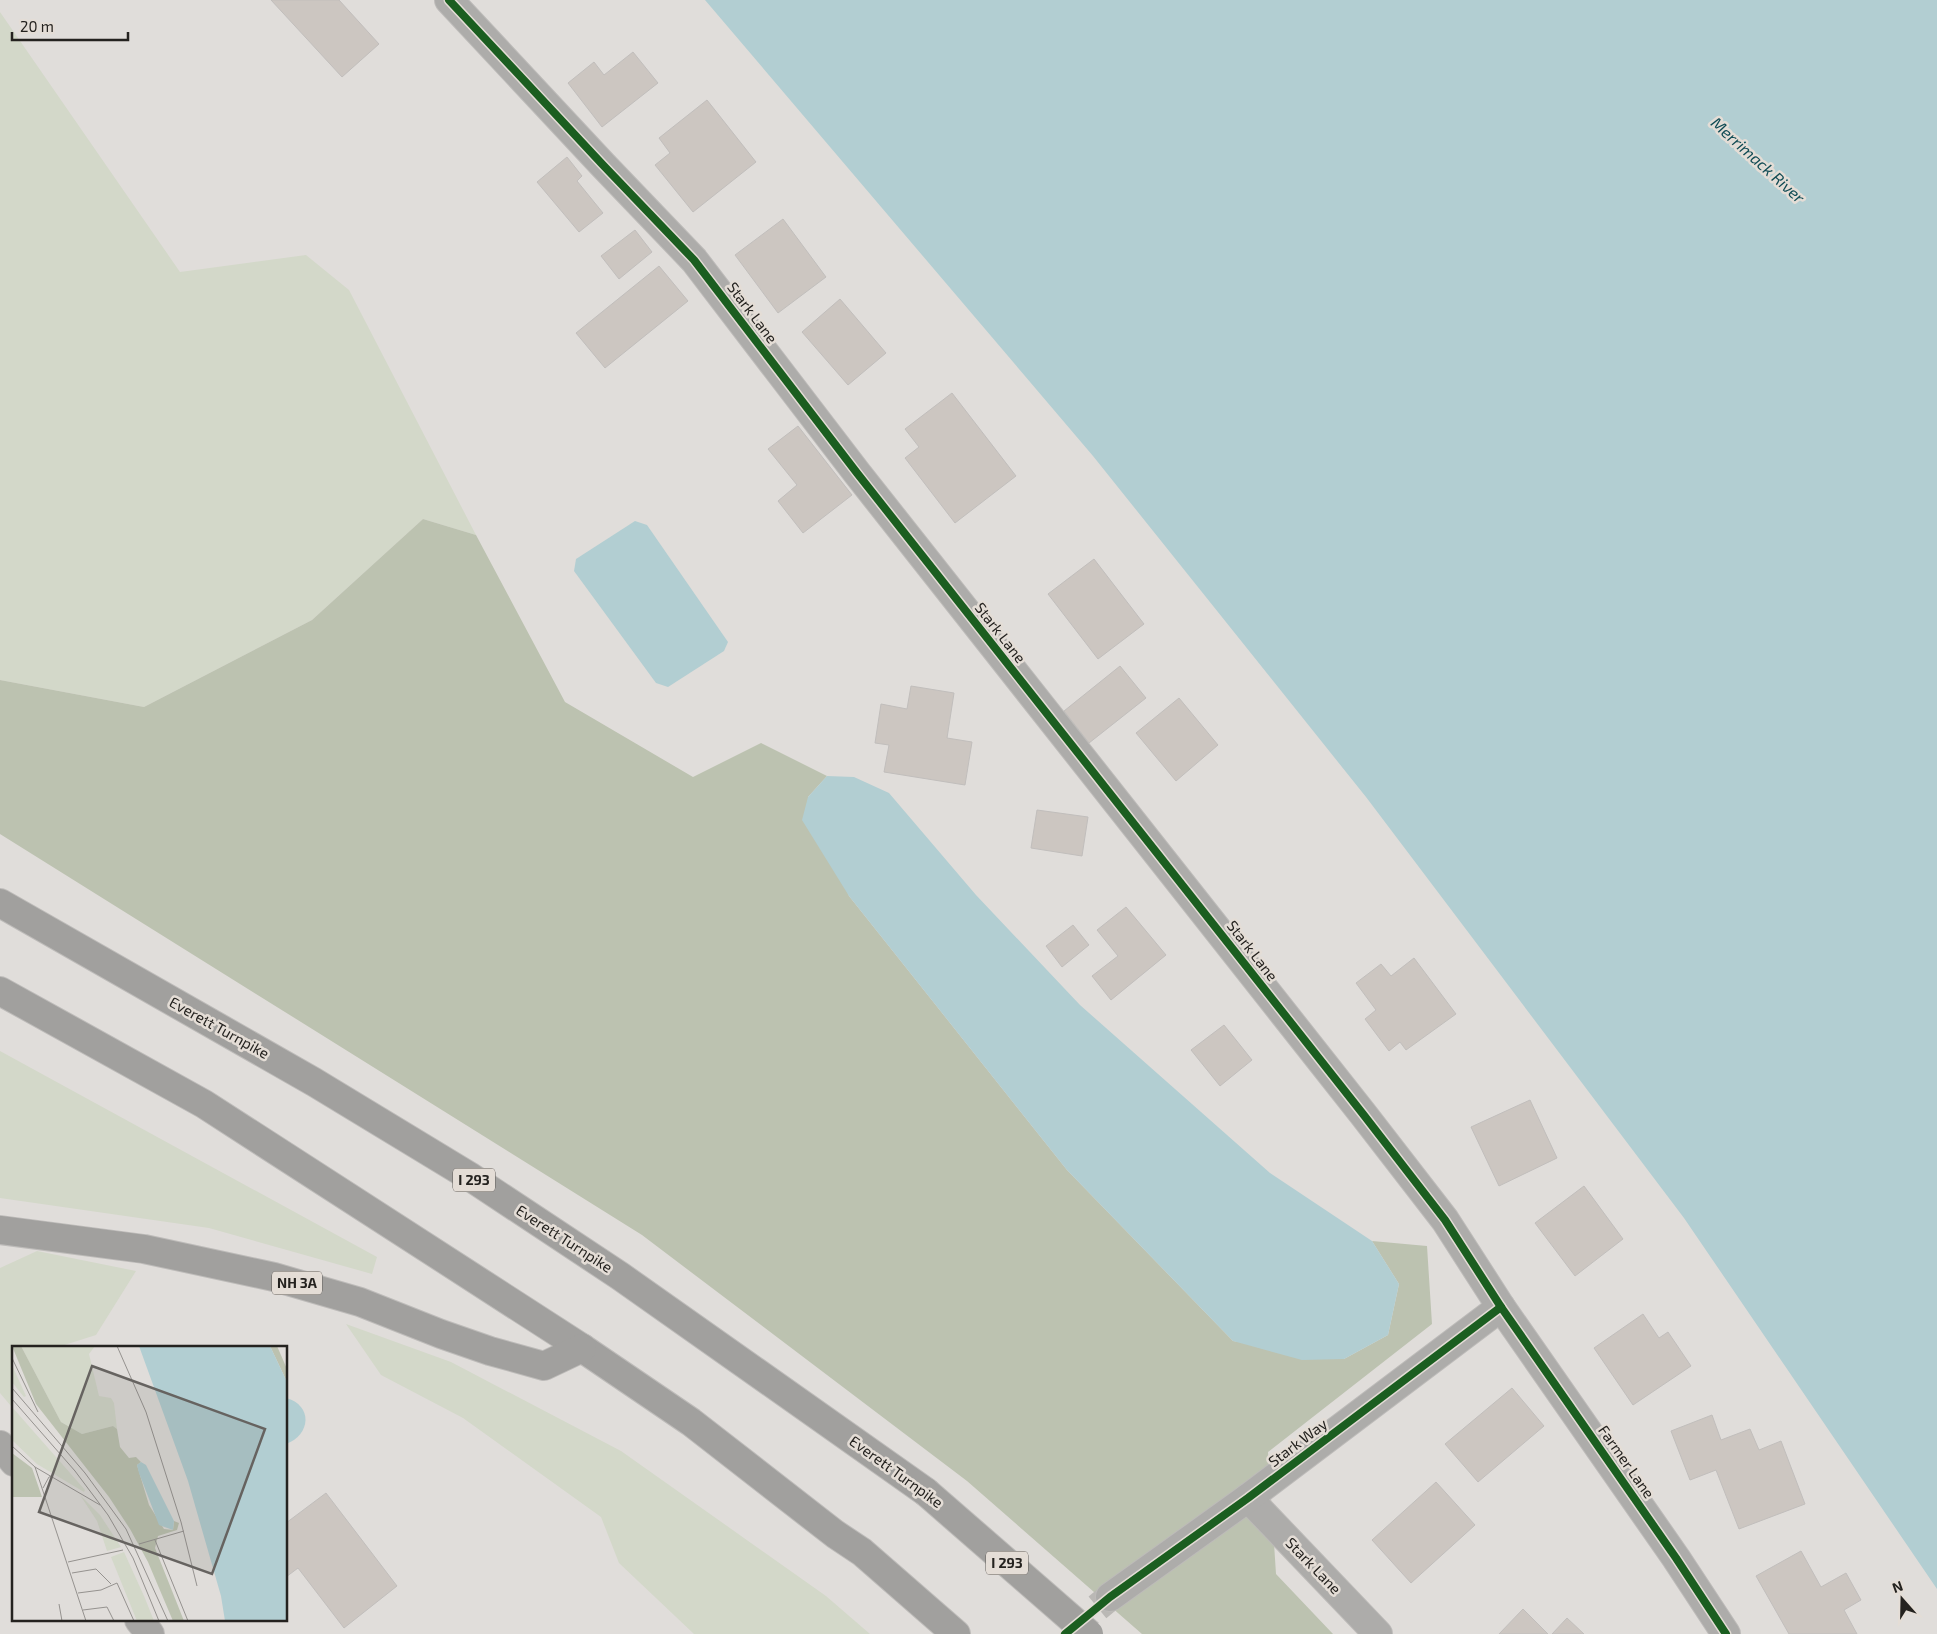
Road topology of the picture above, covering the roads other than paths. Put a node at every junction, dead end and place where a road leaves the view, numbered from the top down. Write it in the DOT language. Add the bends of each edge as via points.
graph roads {
  1 [pos="449,0"];
  2 [pos="0,903"];
  3 [pos="0,991"];
  4 [pos="3,1233"];
  5 [pos="1501,1307"];
  6 [pos="582,1348"];
  7 [pos="0,1445"];
  8 [pos="12,1460"];
  9 [pos="1248,1498"];
  10 [pos="1110,1597"];
  11 [pos="141,1622"];
  12 [pos="150,1634"];
  13 [pos="956,1634"];
  14 [pos="1089,1634"];
  15 [pos="1378,1634"];
  16 [pos="1726,1634"];
  1 -- 5 [label="street, Stark Lane" via="694,260 863,481 1363,1114 1444,1220"];
  2 -- 14 [label="highway, Everett Turnpike / I 293, bridge" via="314,1082 469,1176 620,1276 926,1492"];
  3 -- 6 [label="highway" via="204,1104"];
  4 -- 6 [label="highway, NH 3A" via="144,1249 274,1277 360,1302 441,1334 544,1366"];
  5 -- 9 [label="street, Stark Way"];
  5 -- 16 [label="street, Farmer Lane"];
  6 -- 13 [label="highway" via="691,1422 834,1534 862,1552"];
  7 -- 8 [label="main road"];
  9 -- 10 [label="street, Stark Way"];
  9 -- 15 [label="street, Stark Lane"];
  11 -- 12 [label="main road"];
}
